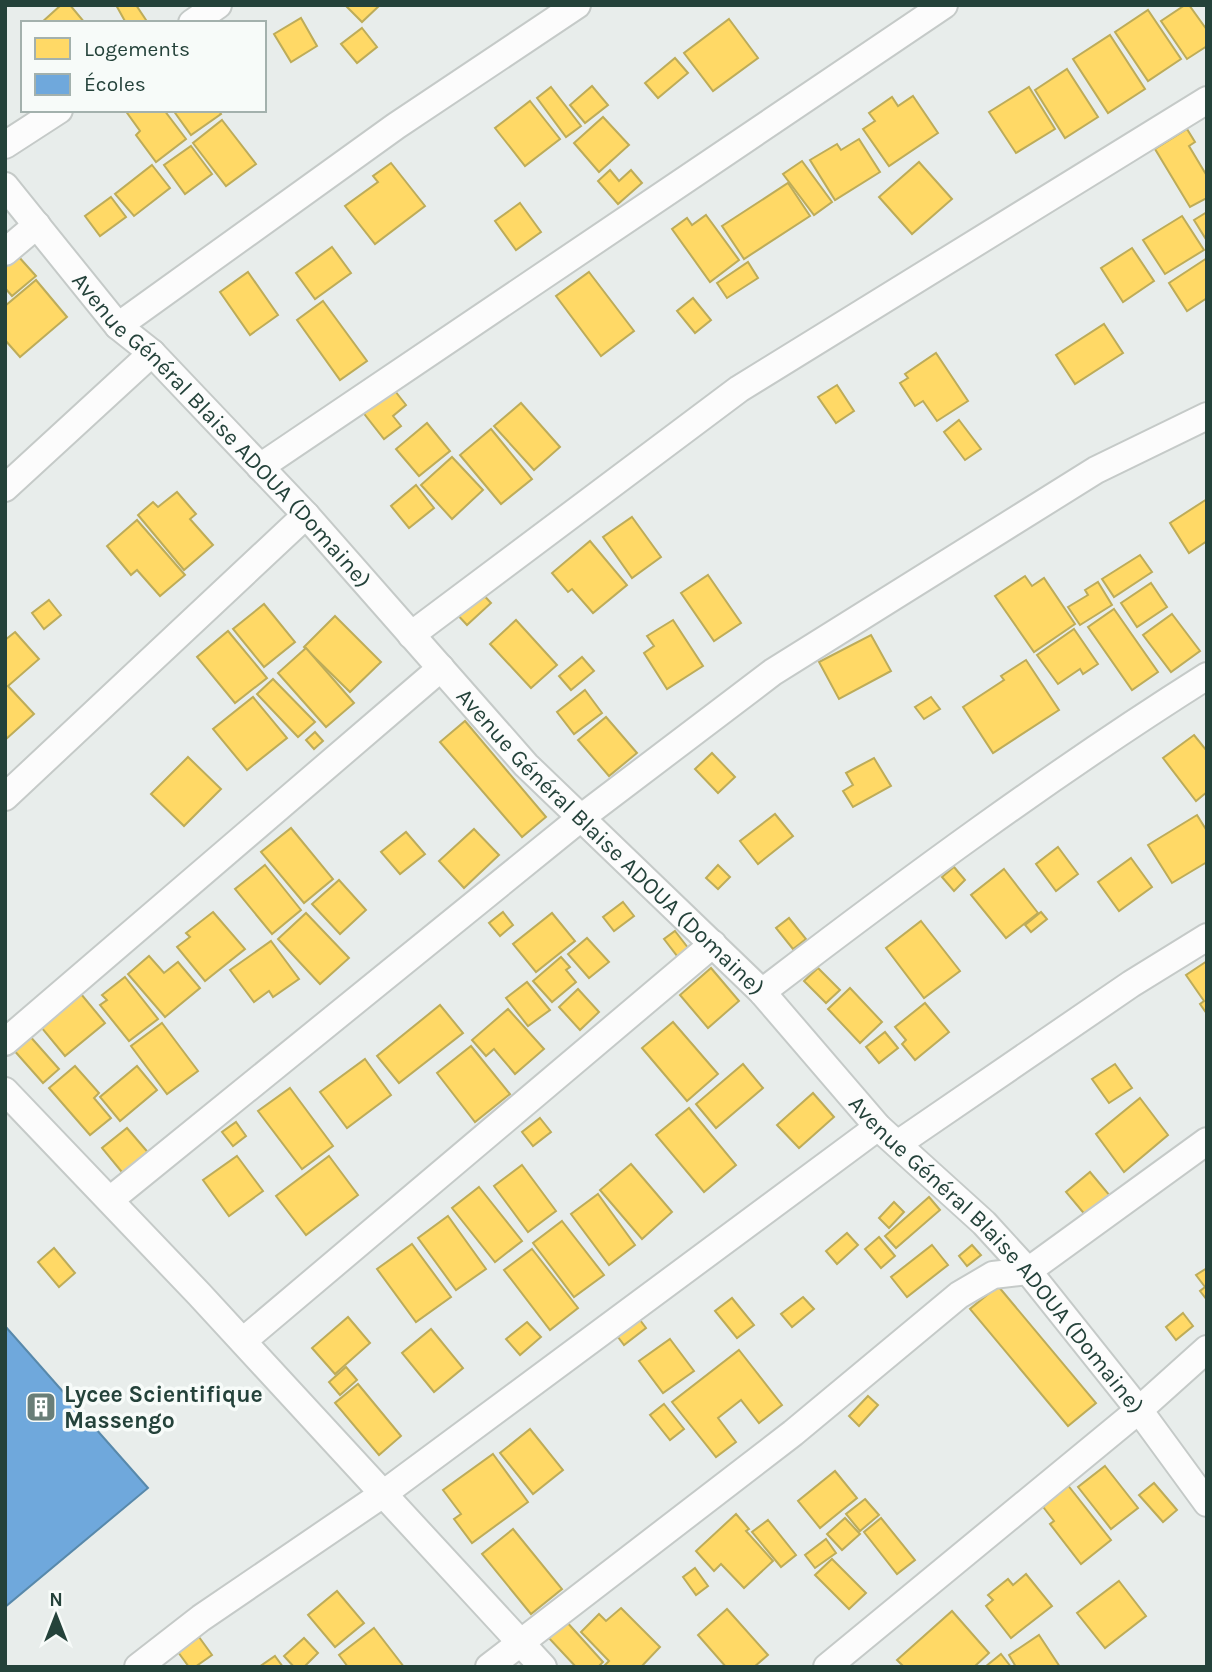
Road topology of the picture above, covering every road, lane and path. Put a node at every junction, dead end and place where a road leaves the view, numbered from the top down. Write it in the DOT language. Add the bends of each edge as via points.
graph roads {
  1 [pos="218,5"];
  2 [pos="576,5"];
  3 [pos="944,5"];
  4 [pos="195,21"];
  5 [pos="1207,100"];
  6 [pos="56,112"];
  7 [pos="5,145"];
  8 [pos="5,186"];
  9 [pos="37,225"];
  10 [pos="5,252"];
  11 [pos="118,326"];
  12 [pos="152,353"];
  13 [pos="1207,416"];
  14 [pos="260,467"];
  15 [pos="5,488"];
  16 [pos="306,516"];
  17 [pos="411,635"];
  18 [pos="441,668"];
  19 [pos="1207,676"];
  20 [pos="5,797"];
  21 [pos="582,817"];
  22 [pos="1207,937"];
  23 [pos="713,944"];
  24 [pos="762,992"];
  25 [pos="5,1042"];
  26 [pos="5,1091"];
  27 [pos="878,1127"];
  28 [pos="1207,1141"];
  29 [pos="899,1143"];
  30 [pos="110,1199"];
  31 [pos="1028,1271"];
  32 [pos="243,1341"];
  33 [pos="1207,1349"];
  34 [pos="1139,1410"];
  35 [pos="383,1494"];
  36 [pos="1207,1503"];
  37 [pos="520,1642"];
  38 [pos="138,1667"];
  39 [pos="489,1667"];
  40 [pos="543,1667"];
  41 [pos="827,1667"];
  1 -- 4 [label="street"];
  2 -- 11 [label="street" via="396,126"];
  3 -- 14 [label="street"];
  5 -- 17 [label="street" via="739,389"];
  6 -- 7 [label="street"];
  8 -- 9 [label="street, Avenue Général Blaise ADOUA (Domaine)"];
  9 -- 10 [label="street"];
  9 -- 11 [label="street, Avenue Général Blaise ADOUA (Domaine)"];
  11 -- 12 [label="street, Avenue Général Blaise ADOUA (Domaine)"];
  12 -- 14 [label="street, Avenue Général Blaise ADOUA (Domaine)"];
  12 -- 15 [label="street"];
  13 -- 21 [label="street" via="1096,470 773,672"];
  14 -- 16 [label="street, Avenue Général Blaise ADOUA (Domaine)"];
  16 -- 17 [label="street, Avenue Général Blaise ADOUA (Domaine)"];
  16 -- 20 [label="street"];
  17 -- 18 [label="street, Avenue Général Blaise ADOUA (Domaine)"];
  18 -- 21 [label="street, Avenue Général Blaise ADOUA (Domaine)" via="526,765"];
  18 -- 25 [label="street"];
  19 -- 24 [label="street" via="1089,751 931,862"];
  21 -- 23 [label="street, Avenue Général Blaise ADOUA (Domaine)"];
  21 -- 30 [label="street"];
  22 -- 29 [label="street"];
  23 -- 24 [label="street, Avenue Général Blaise ADOUA (Domaine)"];
  23 -- 32 [label="street"];
  24 -- 27 [label="street, Avenue Général Blaise ADOUA (Domaine)"];
  26 -- 30 [label="street"];
  27 -- 29 [label="street, Avenue Général Blaise ADOUA (Domaine)"];
  27 -- 35 [label="street"];
  28 -- 31 [label="street"];
  29 -- 31 [label="street, Avenue Général Blaise ADOUA (Domaine)"];
  30 -- 32 [label="street"];
  31 -- 34 [label="street, Avenue Général Blaise ADOUA (Domaine)"];
  31 -- 37 [label="street" via="993,1275 959,1295 793,1433"];
  32 -- 35 [label="street"];
  33 -- 34 [label="street"];
  34 -- 36 [label="street, Avenue Général Blaise ADOUA (Domaine)"];
  34 -- 41 [label="street"];
  35 -- 37 [label="street"];
  35 -- 38 [label="street" via="201,1618"];
  37 -- 39 [label="street"];
  37 -- 40 [label="street"];
}
